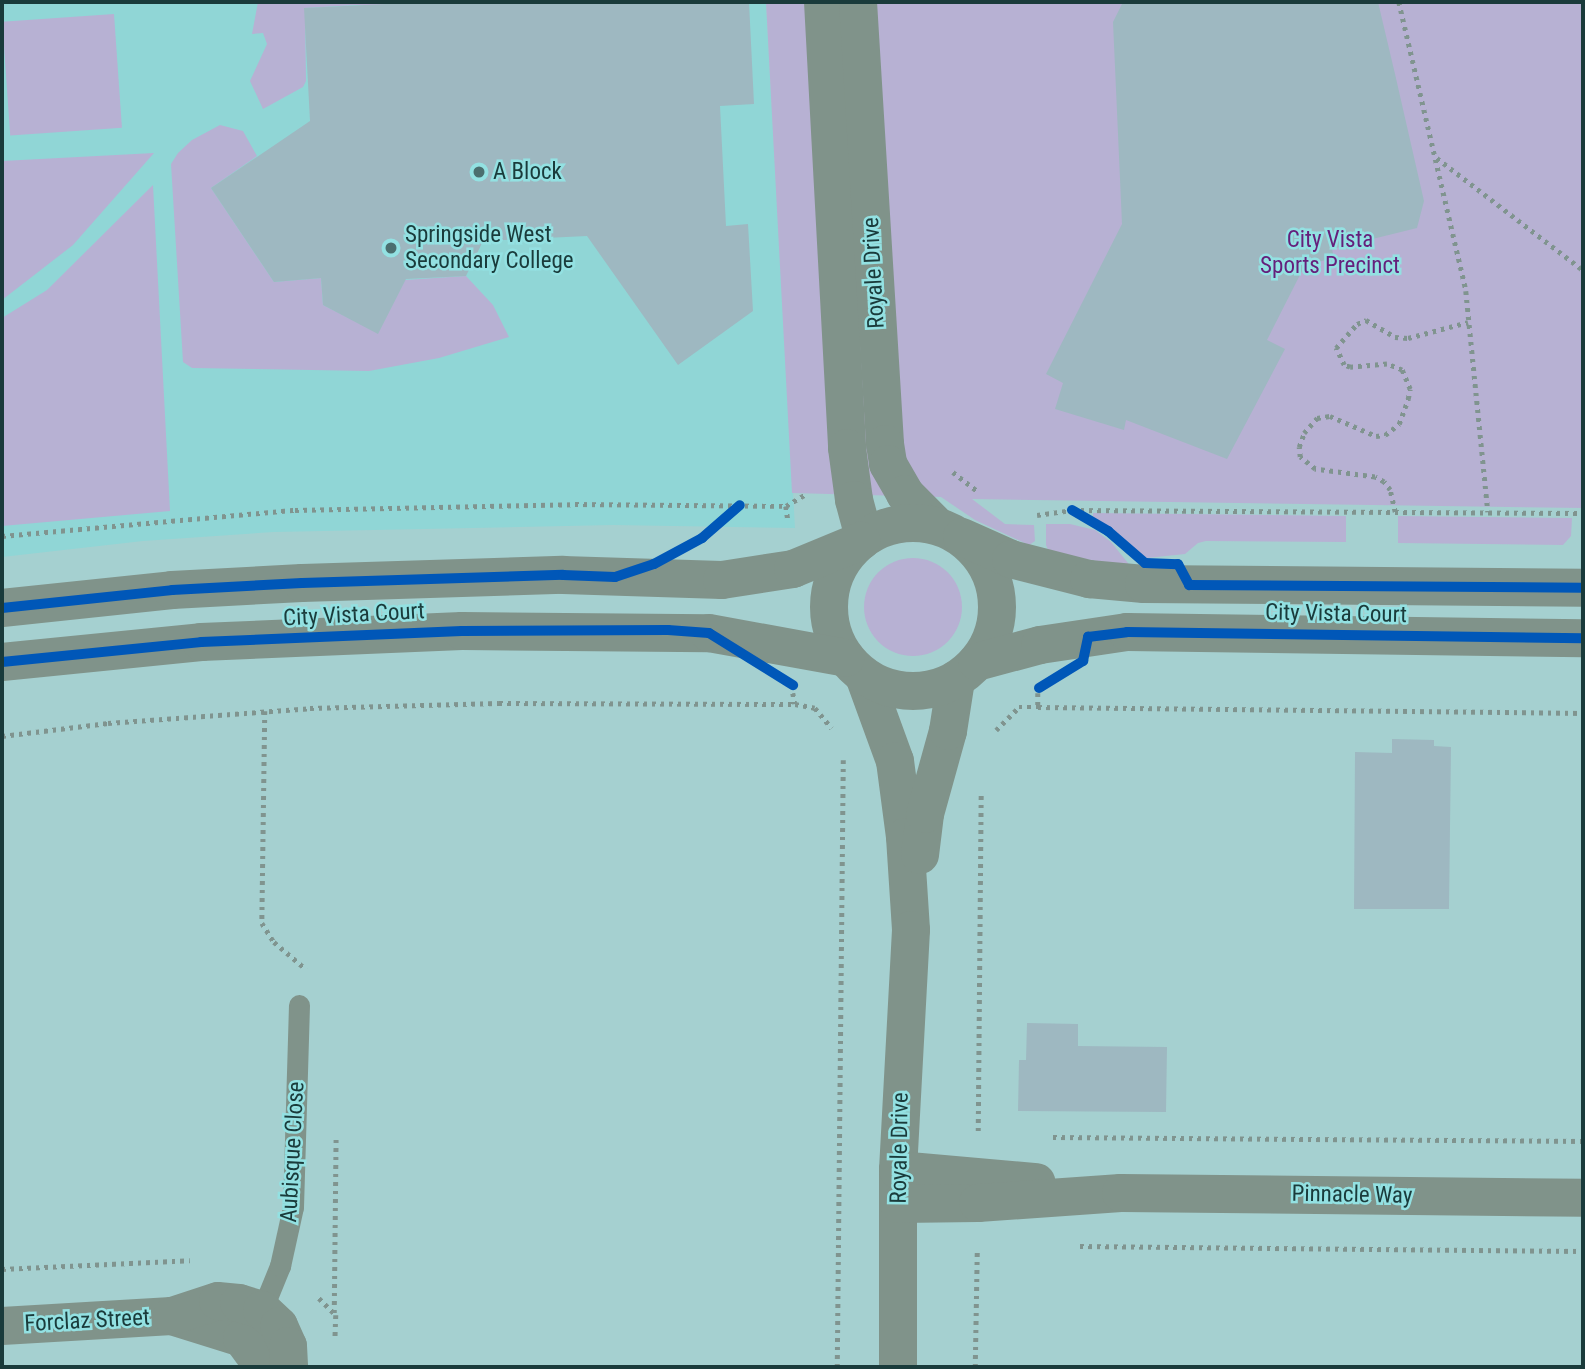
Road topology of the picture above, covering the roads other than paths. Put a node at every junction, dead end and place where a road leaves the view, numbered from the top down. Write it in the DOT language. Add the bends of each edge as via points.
graph roads {
  1 [pos="823,2"];
  2 [pos="858,2"];
  3 [pos="949,532"];
  4 [pos="862,540"];
  5 [pos="1583,588"];
  6 [pos="2,608"];
  7 [pos="1583,638"];
  8 [pos="2,662"];
  9 [pos="855,667"];
  10 [pos="967,671"];
  11 [pos="911,930"];
  12 [pos="299,1005"];
  13 [pos="899,1187"];
  14 [pos="1583,1198"];
  15 [pos="2,1326"];
  16 [pos="255,1339"];
  17 [pos="289,1367"];
  18 [pos="898,1367"];
  1 -- 4 [label="street, Royale Drive" via="846,448"];
  2 -- 3 [label="street, Royale Drive" via="884,444 888,464 905,494"];
  3 -- 4 [label="street" via="910,522 883,528"];
  3 -- 5 [label="street, City Vista Court" via="1011,559 1089,579 1144,584"];
  3 -- 10 [label="street" via="982,557 995,582 998,611 992,638"];
  4 -- 6 [label="street, City Vista Court" via="793,569 722,580 563,575 302,583 172,590"];
  4 -- 9 [label="street" via="843,560 832,584 829,610 834,635"];
  7 -- 10 [label="street, City Vista Court" via="1127,632 1040,645"];
  8 -- 9 [label="street, City Vista Court" via="201,642 462,631 709,633"];
  9 -- 10 [label="street" via="886,687 910,691 934,689"];
  9 -- 11 [label="street" via="895,761"];
  10 -- 11 [label="street" via="925,814"];
  11 -- 13 [label="street, Royale Drive"];
  12 -- 16 [label="lane, Aubisque Close" via="293,1207 280,1266"];
  13 -- 14 [label="street, Pinnacle Way"];
  13 -- 18 [label="street, Royale Drive"];
  15 -- 16 [label="street, Forclaz Street" via="172,1316"];
  16 -- 17 [label="street" via="279,1326 288,1346"];
}
